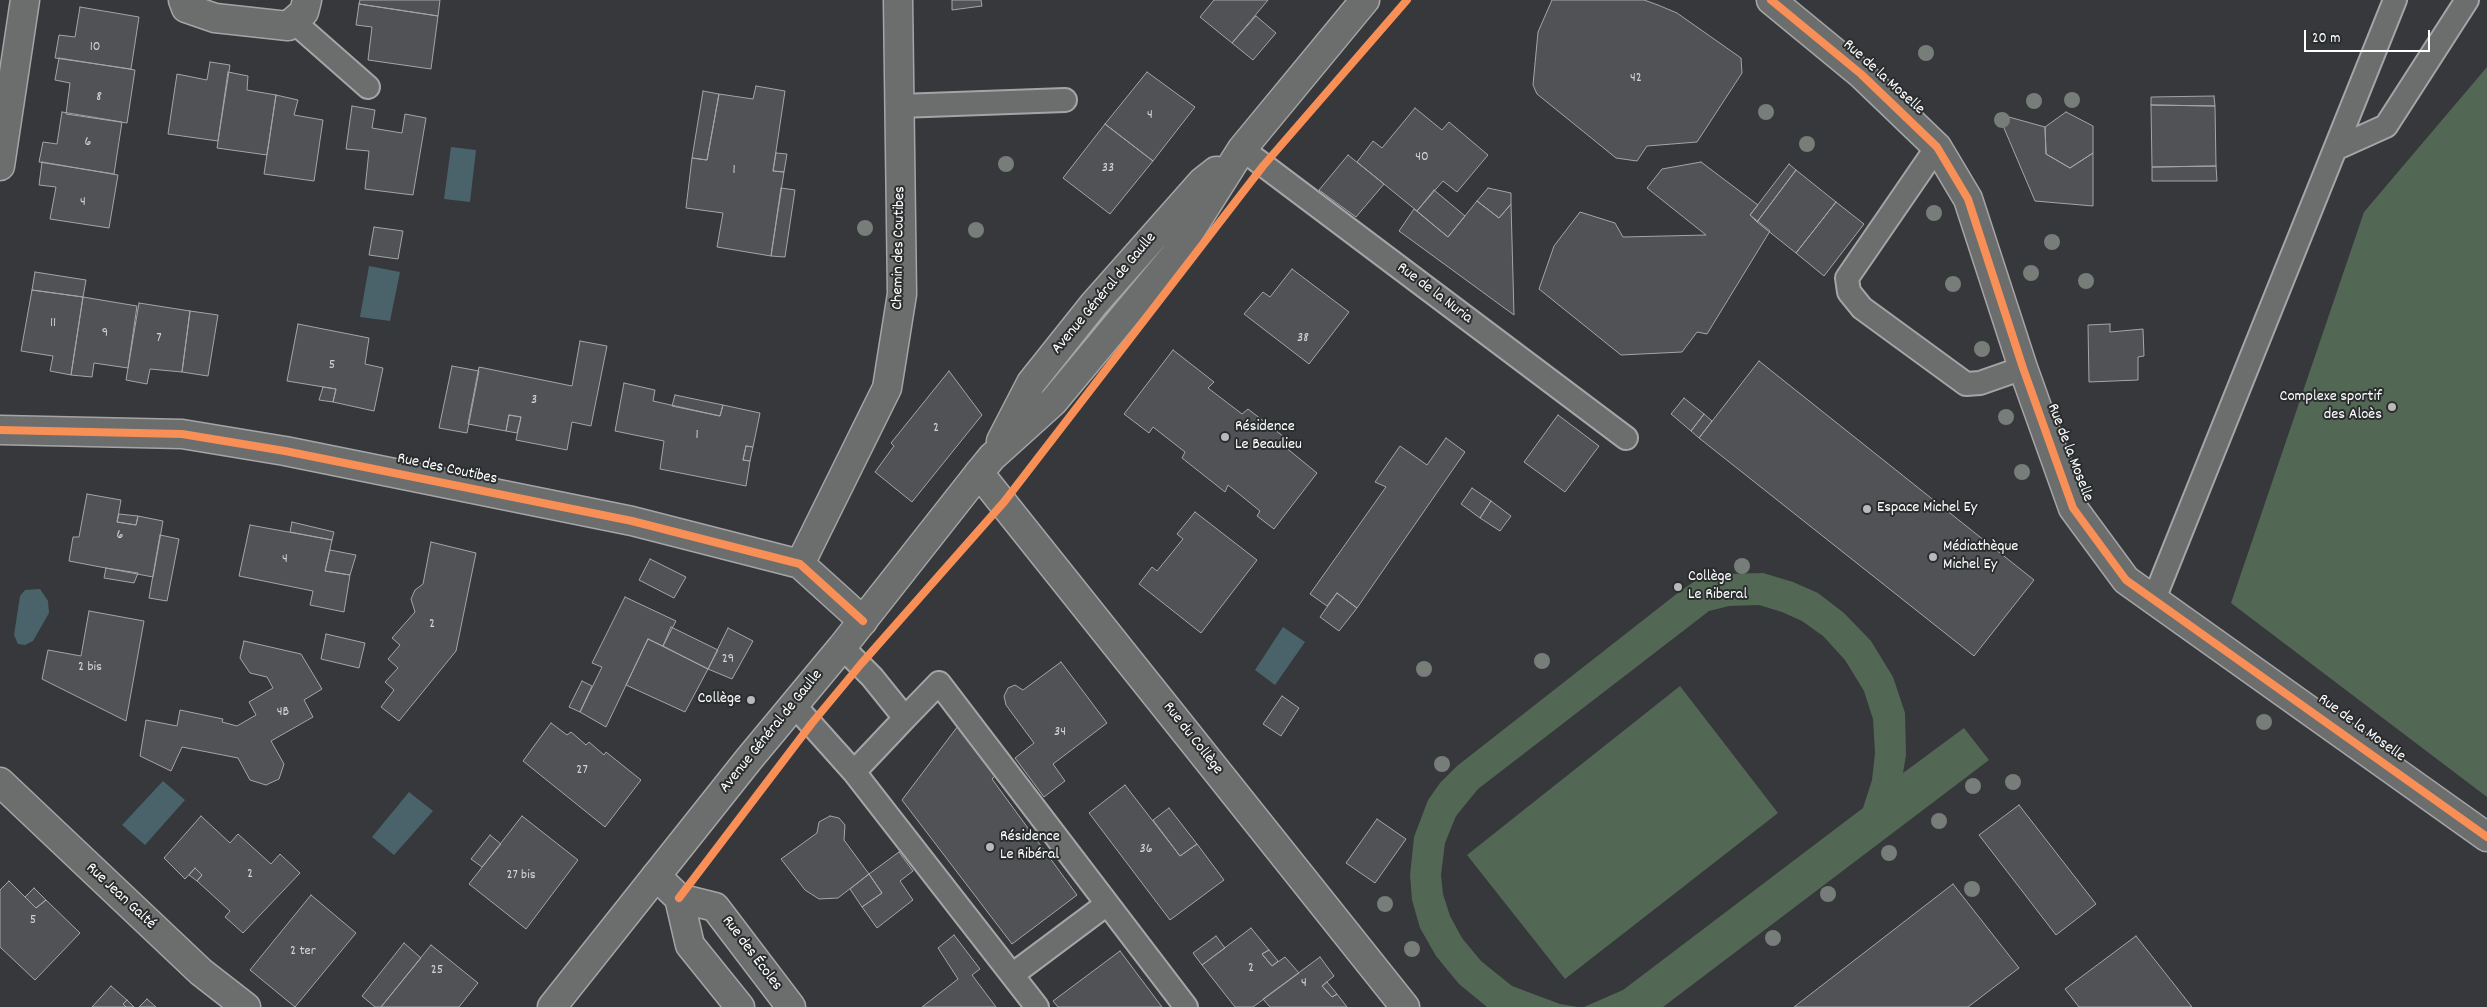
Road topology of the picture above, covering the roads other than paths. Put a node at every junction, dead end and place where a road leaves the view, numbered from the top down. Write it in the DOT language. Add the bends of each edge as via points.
graph roads {
  1 [pos="26,0"];
  2 [pos="183,0"];
  3 [pos="898,0"];
  4 [pos="1365,0"];
  5 [pos="1771,0"];
  6 [pos="2395,0"];
  7 [pos="2466,0"];
  8 [pos="300,11"];
  9 [pos="368,87"];
  10 [pos="1065,100"];
  11 [pos="900,106"];
  12 [pos="1937,147"];
  13 [pos="1242,149"];
  14 [pos="2335,149"];
  15 [pos="0,166"];
  16 [pos="2023,368"];
  17 [pos="0,430"];
  18 [pos="1626,438"];
  19 [pos="986,465"];
  20 [pos="800,564"];
  21 [pos="2154,599"];
  22 [pos="863,621"];
  23 [pos="842,647"];
  24 [pos="794,704"];
  25 [pos="905,718"];
  26 [pos="854,772"];
  27 [pos="0,782"];
  28 [pos="2487,837"];
  29 [pos="656,876"];
  30 [pos="679,898"];
  31 [pos="1108,904"];
  32 [pos="1012,975"];
  33 [pos="246,1007"];
  34 [pos="552,1007"];
  35 [pos="740,1007"];
  36 [pos="791,1007"];
  37 [pos="1037,1007"];
  38 [pos="1186,1007"];
  39 [pos="1405,1007"];
  1 -- 15 [label="street"];
  2 -- 8 [label="street" via="186,8 215,18 288,26"];
  3 -- 11 [label="street, Chemin des Coutibes"];
  4 -- 13 [label="street, Avenue Général de Gaulle"];
  5 -- 12 [label="street, Rue de la Moselle" via="1861,74"];
  6 -- 14 [label="lane"];
  7 -- 14 [label="lane" via="2386,126"];
  8 -- 9 [label="lane"];
  10 -- 11 [label="lane"];
  11 -- 20 [label="street, Chemin des Coutibes" via="902,294 887,388"];
  12 -- 16 [label="street, Rue de la Moselle" via="1968,200"];
  12 -- 16 [label="lane" via="1847,278 1849,292 1862,308 1966,384 1980,383"];
  13 -- 18 [label="lane, Rue de la Nuria"];
  13 -- 19 [label="street, Avenue Général de Gaulle" via="1202,182 1094,304 1031,383"];
  14 -- 21 [label="lane"];
  16 -- 21 [label="street, Rue de la Moselle" via="2073,508 2126,580"];
  17 -- 20 [label="street, Rue des Coutibes" via="182,434 285,451 632,521"];
  19 -- 22 [label="street, Avenue Général de Gaulle"];
  19 -- 39 [label="street, Rue du Collège"];
  20 -- 22 [label="street, Rue des Coutibes"];
  21 -- 28 [label="street, Rue de la Moselle"];
  22 -- 23 [label="street, Avenue Général de Gaulle"];
  23 -- 24 [label="street, Avenue Général de Gaulle"];
  23 -- 25 [label="lane" via="872,677"];
  24 -- 26 [label="lane"];
  24 -- 29 [label="street, Avenue Général de Gaulle"];
  25 -- 26 [label="lane"];
  25 -- 31 [label="lane" via="939,683"];
  26 -- 32 [label="lane"];
  27 -- 33 [label="street, Rue Jean Galté" via="201,972"];
  29 -- 30 [label="street, Rue des Écoles"];
  29 -- 34 [label="street, Avenue Général de Gaulle"];
  30 -- 35 [label="street" via="690,945"];
  30 -- 36 [label="street, Rue des Écoles" via="715,907"];
  31 -- 32 [label="lane"];
  31 -- 38 [label="lane"];
  32 -- 37 [label="lane"];
}
